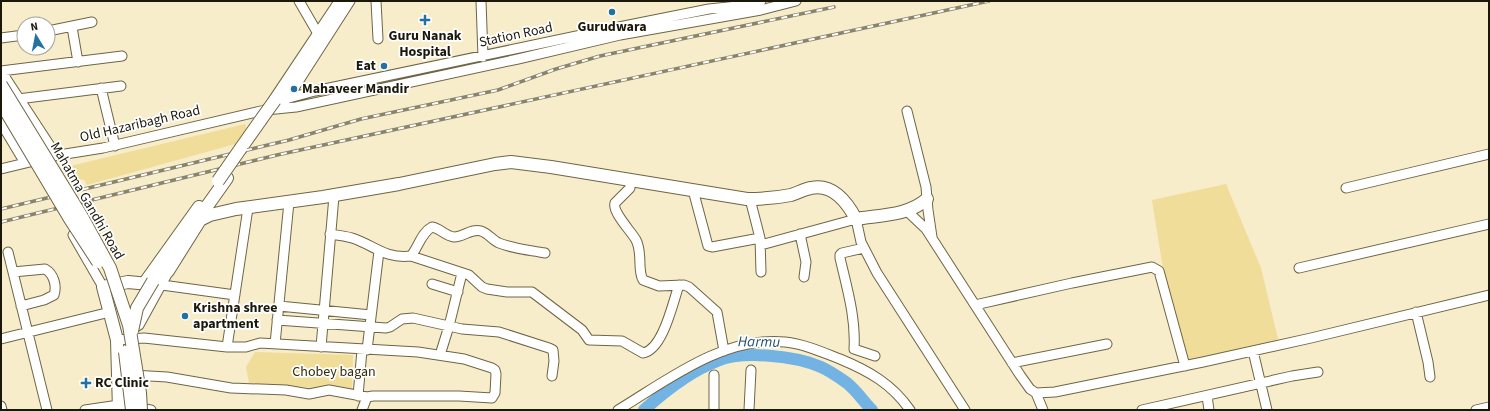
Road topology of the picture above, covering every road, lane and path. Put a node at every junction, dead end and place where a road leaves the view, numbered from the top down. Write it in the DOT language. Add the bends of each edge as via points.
graph roads {
  1 [pos="299,1"];
  2 [pos="336,1"];
  3 [pos="340,1"];
  4 [pos="347,1"];
  5 [pos="350,1"];
  6 [pos="376,1"];
  7 [pos="481,1"];
  8 [pos="761,1"];
  9 [pos="796,1"];
  10 [pos="92,22"];
  11 [pos="72,27"];
  12 [pos="56,30"];
  13 [pos="317,32"];
  14 [pos="16,36"];
  15 [pos="1,38"];
  16 [pos="378,39"];
  17 [pos="122,56"];
  18 [pos="483,57"];
  19 [pos="78,62"];
  20 [pos="1,71"];
  21 [pos="1,85"];
  22 [pos="121,86"];
  23 [pos="101,88"];
  24 [pos="18,99"];
  25 [pos="281,101"];
  26 [pos="1,103"];
  27 [pos="907,111"];
  28 [pos="264,117"];
  29 [pos="1,123"];
  30 [pos="114,146"];
  31 [pos="1489,154"];
  32 [pos="59,155"];
  33 [pos="25,163"];
  34 [pos="1,170"];
  35 [pos="630,179"];
  36 [pos="1346,188"];
  37 [pos="693,190"];
  38 [pos="334,196"];
  39 [pos="750,199"];
  40 [pos="926,199"];
  41 [pos="289,202"];
  42 [pos="248,208"];
  43 [pos="907,211"];
  44 [pos="856,219"];
  45 [pos="1489,224"];
  46 [pos="330,234"];
  47 [pos="800,234"];
  48 [pos="73,235"];
  49 [pos="932,238"];
  50 [pos="760,241"];
  51 [pos="864,248"];
  52 [pos="379,251"];
  53 [pos="8,252"];
  54 [pos="544,253"];
  55 [pos="411,256"];
  56 [pos="1299,268"];
  57 [pos="168,271"];
  58 [pos="13,272"];
  59 [pos="761,272"];
  60 [pos="462,273"];
  61 [pos="804,277"];
  62 [pos="153,282"];
  63 [pos="432,284"];
  64 [pos="679,285"];
  65 [pos="103,287"];
  66 [pos="458,292"];
  67 [pos="235,295"];
  68 [pos="1489,295"];
  69 [pos="975,305"];
  70 [pos="21,306"];
  71 [pos="278,306"];
  72 [pos="324,309"];
  73 [pos="110,312"];
  74 [pos="1416,312"];
  75 [pos="371,315"];
  76 [pos="277,320"];
  77 [pos="323,323"];
  78 [pos="449,326"];
  79 [pos="370,327"];
  80 [pos="28,333"];
  81 [pos="1,339"];
  82 [pos="117,340"];
  83 [pos="275,344"];
  84 [pos="1107,344"];
  85 [pos="227,347"];
  86 [pos="321,347"];
  87 [pos="365,350"];
  88 [pos="724,351"];
  89 [pos="1253,351"];
  90 [pos="440,355"];
  91 [pos="875,356"];
  92 [pos="1012,363"];
  93 [pos="1185,366"];
  94 [pos="751,370"];
  95 [pos="1318,372"];
  96 [pos="118,374"];
  97 [pos="714,375"];
  98 [pos="552,376"];
  99 [pos="1430,377"];
  100 [pos="1261,384"];
  101 [pos="1036,393"];
  102 [pos="363,396"];
  103 [pos="1207,396"];
  104 [pos="1,406"];
  105 [pos="119,407"];
  106 [pos="1489,407"];
  107 [pos="105,408"];
  108 [pos="2,410"];
  109 [pos="47,410"];
  110 [pos="85,410"];
  111 [pos="141,410"];
  112 [pos="362,410"];
  113 [pos="618,410"];
  114 [pos="714,410"];
  115 [pos="749,410"];
  116 [pos="910,410"];
  117 [pos="965,410"];
  118 [pos="1043,410"];
  119 [pos="1142,410"];
  120 [pos="1209,410"];
  121 [pos="1267,410"];
  122 [pos="1476,410"];
  1 -- 13 [label="street"];
  2 -- 13 [label="street"];
  3 -- 25 [label="main road"];
  4 -- 25 [label="main road"];
  5 -- 25 [label="street"];
  6 -- 16 [label="street"];
  7 -- 18 [label="street"];
  8 -- 18 [label="street, Station Road" via="624,26"];
  9 -- 25 [label="street" via="761,10 620,35 511,60"];
  10 -- 11 [label="street"];
  11 -- 12 [label="street"];
  11 -- 19 [label="street"];
  13 -- 28 [label="street"];
  14 -- 15 [label="street"];
  17 -- 19 [label="street"];
  18 -- 25 [label="street, Station Road"];
  19 -- 20 [label="street"];
  20 -- 24 [label="street"];
  21 -- 111 [label="main road, Mahatma Gandhi Road, bridge" via="82,217 110,268 129,325"];
  22 -- 23 [label="street"];
  23 -- 24 [label="street"];
  23 -- 30 [label="street"];
  24 -- 32 [label="street" via="54,152"];
  25 -- 28 [label="main road"];
  26 -- 111 [label="main road, Mahatma Gandhi Road, bridge" via="70,219 102,267 120,319 131,391"];
  27 -- 40 [label="street" via="926,187"];
  28 -- 30 [label="street, Old Hazaribagh Road"];
  28 -- 62 [label="main road"];
  29 -- 33 [label="street"];
  30 -- 32 [label="street, Old Hazaribagh Road"];
  31 -- 36 [label="street"];
  32 -- 33 [label="street, Old Hazaribagh Road"];
  33 -- 34 [label="street, Old Hazaribagh Road"];
  35 -- 37 [label="main road"];
  35 -- 38 [label="main road" via="511,162"];
  35 -- 64 [label="street" via="630,188 614,206 638,244 641,277 645,282 659,286"];
  37 -- 39 [label="main road"];
  37 -- 50 [label="street" via="708,246"];
  38 -- 41 [label="main road"];
  38 -- 46 [label="street"];
  39 -- 44 [label="main road" via="792,195 824,187 832,189 841,198"];
  39 -- 50 [label="street"];
  40 -- 43 [label="main road" via="918,207"];
  40 -- 49 [label="street"];
  41 -- 42 [label="main road"];
  41 -- 71 [label="street"];
  42 -- 57 [label="main road" via="210,215 200,220"];
  42 -- 67 [label="street"];
  43 -- 44 [label="main road"];
  43 -- 49 [label="street"];
  44 -- 47 [label="street"];
  44 -- 51 [label="street"];
  45 -- 56 [label="street"];
  46 -- 52 [label="street" via="352,238"];
  46 -- 72 [label="street"];
  47 -- 50 [label="street"];
  47 -- 61 [label="street" via="806,262"];
  48 -- 65 [label="street"];
  49 -- 69 [label="street"];
  50 -- 59 [label="street"];
  51 -- 91 [label="street" via="842,253 840,258 853,316 854,349"];
  51 -- 117 [label="street" via="877,273"];
  52 -- 55 [label="street" via="398,256"];
  52 -- 75 [label="street"];
  53 -- 58 [label="street"];
  54 -- 55 [label="street" via="508,246 481,231 471,231 454,237 432,227 425,231"];
  55 -- 60 [label="street"];
  57 -- 62 [label="street"];
  57 -- 65 [label="main road" via="156,283 128,282"];
  58 -- 70 [label="street"];
  58 -- 70 [label="street" via="45,269 53,277 56,290 54,295"];
  60 -- 64 [label="street" via="472,277 487,289 532,292 582,330 589,340 622,341 643,353 648,352 659,341"];
  60 -- 66 [label="street"];
  62 -- 67 [label="street"];
  62 -- 82 [label="street" via="139,325"];
  62 -- 111 [label="main road, bridge" via="140,291 126,328"];
  63 -- 66 [label="street"];
  64 -- 88 [label="street" via="690,287 717,312"];
  65 -- 73 [label="main road"];
  66 -- 78 [label="street"];
  67 -- 85 [label="street"];
  68 -- 74 [label="street"];
  69 -- 92 [label="street"];
  69 -- 93 [label="street" via="1152,267 1159,271"];
  70 -- 80 [label="street"];
  71 -- 72 [label="street"];
  71 -- 76 [label="street"];
  72 -- 75 [label="street"];
  72 -- 77 [label="street"];
  73 -- 80 [label="street"];
  73 -- 82 [label="main road"];
  74 -- 89 [label="street"];
  74 -- 99 [label="street"];
  75 -- 79 [label="street"];
  76 -- 77 [label="street"];
  76 -- 83 [label="street"];
  77 -- 79 [label="street"];
  77 -- 86 [label="street"];
  78 -- 79 [label="street" via="407,318 390,327"];
  78 -- 90 [label="street"];
  78 -- 98 [label="street" via="499,332 549,348 553,350 554,355"];
  79 -- 87 [label="street"];
  80 -- 81 [label="street"];
  80 -- 109 [label="street"];
  82 -- 85 [label="street" via="144,338"];
  82 -- 96 [label="main road"];
  83 -- 85 [label="street"];
  83 -- 86 [label="street"];
  84 -- 92 [label="street"];
  86 -- 87 [label="street"];
  87 -- 90 [label="street"];
  87 -- 102 [label="street"];
  88 -- 113 [label="street" via="680,372"];
  88 -- 116 [label="street" via="752,343 782,342 815,349 864,370 884,382"];
  89 -- 93 [label="street"];
  89 -- 100 [label="street"];
  90 -- 102 [label="street" via="492,368 496,374 494,396"];
  92 -- 101 [label="street" via="1026,384"];
  93 -- 101 [label="street" via="1049,393"];
  94 -- 115 [label="street"];
  95 -- 100 [label="street"];
  96 -- 102 [label="street" via="159,376 231,388 286,390 309,394 329,390"];
  96 -- 105 [label="main road"];
  97 -- 114 [label="street"];
  100 -- 103 [label="street"];
  100 -- 121 [label="street"];
  101 -- 118 [label="street"];
  102 -- 112 [label="street" via="365,400"];
  103 -- 119 [label="street"];
  103 -- 120 [label="street"];
  104 -- 108 [label="street"];
  105 -- 107 [label="street"];
  105 -- 111 [label="street"];
  106 -- 122 [label="street"];
  107 -- 110 [label="street"];
}
